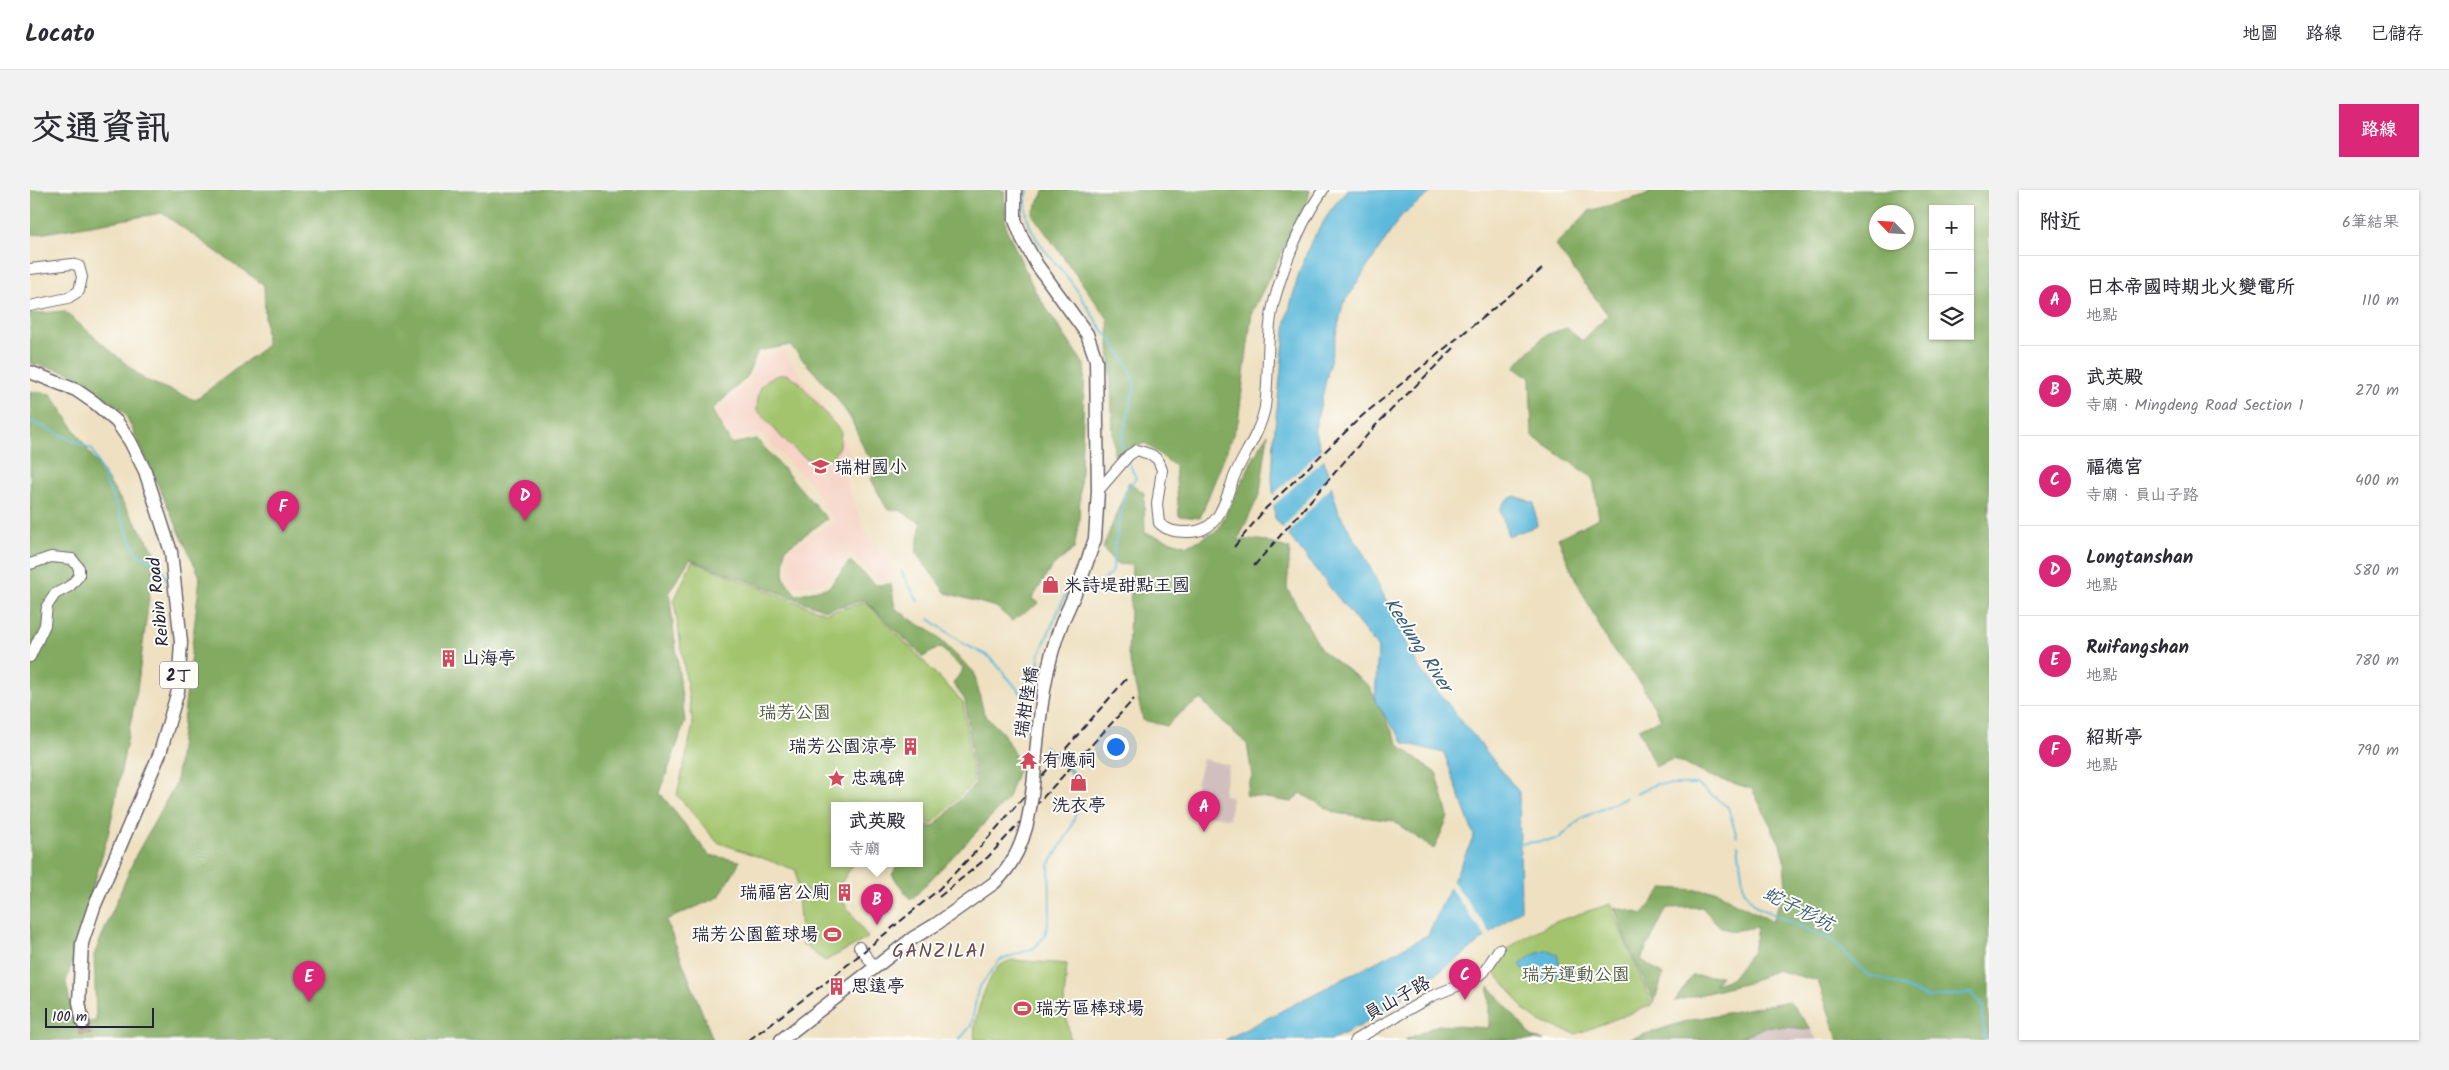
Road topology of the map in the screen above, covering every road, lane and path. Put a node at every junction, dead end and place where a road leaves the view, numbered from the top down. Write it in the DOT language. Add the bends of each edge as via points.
graph roads {
  1 [pos="1014,190"];
  2 [pos="1323,190"];
  3 [pos="30,269"];
  4 [pos="30,306"];
  5 [pos="30,372"];
  6 [pos="1098,491"];
  7 [pos="30,564"];
  8 [pos="30,657"];
  9 [pos="913,938"];
  10 [pos="860,947"];
  11 [pos="1499,949"];
  12 [pos="875,967"];
  13 [pos="83,1023"];
  14 [pos="781,1040"];
  15 [pos="1355,1040"];
  1 -- 6 [label="main road, 瑞柑陸橋" via="1015,220 1022,238 1037,265 1087,334 1096,360"];
  2 -- 6 [label="street" via="1294,242 1275,299 1268,334 1265,407 1220,517 1205,529 1195,532 1165,529 1159,523 1157,504 1162,470 1158,460 1145,451 1129,454"];
  3 -- 4 [label="street" via="72,264 79,266 82,277 79,291 68,298"];
  5 -- 13 [label="main road, Reibin Road / 2丁" via="76,390 95,403 117,422 130,441 145,471 172,552 181,642 178,691 160,753 94,907 82,943 79,1002"];
  6 -- 9 [label="main road, 瑞柑陸橋, bridge" via="1095,539 1059,627 1046,675 1028,822 1020,847 994,883"];
  7 -- 8 [label="street" via="51,557 72,559 79,568 79,576 70,586 54,594"];
  9 -- 9 [label="street" via="952,919 992,891 1018,861 1030,831 1016,843 992,879"];
  9 -- 12 [label="main road, 瑞柑陸橋"];
  10 -- 12 [label="street"];
  11 -- 15 [label="street, 員山子路" via="1484,972 1470,981 1432,996"];
  12 -- 14 [label="main road, 瑞柑陸橋"];
}
